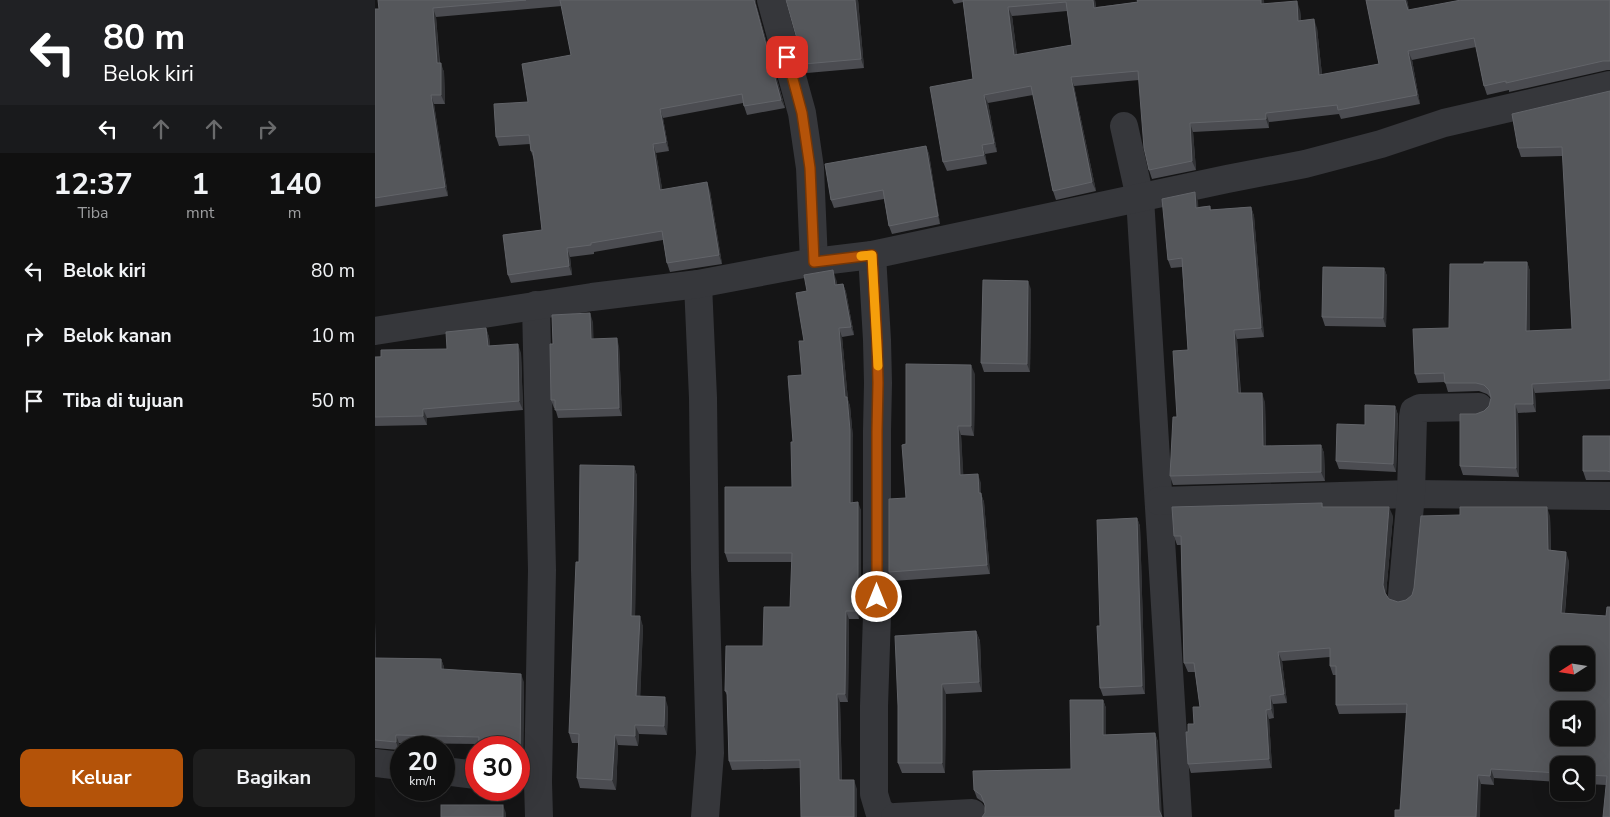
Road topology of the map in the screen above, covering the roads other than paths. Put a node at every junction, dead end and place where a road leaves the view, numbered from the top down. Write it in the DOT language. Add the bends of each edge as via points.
graph roads {
  1 [pos="771,0"];
  2 [pos="1610,85"];
  3 [pos="1124,126"];
  4 [pos="1140,198"];
  5 [pos="872,255"];
  6 [pos="814,262"];
  7 [pos="698,284"];
  8 [pos="537,305"];
  9 [pos="375,331"];
  10 [pos="1479,407"];
  11 [pos="1411,494"];
  12 [pos="1610,496"];
  13 [pos="1159,501"];
  14 [pos="1402,595"];
  15 [pos="530,751"];
  16 [pos="375,763"];
  17 [pos="390,765"];
  18 [pos="530,788"];
  19 [pos="539,817"];
  20 [pos="705,817"];
  21 [pos="888,817"];
  22 [pos="895,817"];
  23 [pos="973,817"];
  24 [pos="1179,817"];
  1 -- 6 [label="street" via="802,113 810,168"];
  2 -- 4 [label="street" via="1444,123 1305,164"];
  3 -- 4 [label="street"];
  4 -- 5 [label="street"];
  4 -- 13 [label="street"];
  5 -- 6 [label="street"];
  5 -- 21 [label="street" via="878,383 874,794 879,811"];
  6 -- 7 [label="street"];
  7 -- 8 [label="street"];
  7 -- 20 [label="street" via="710,753"];
  8 -- 9 [label="street"];
  8 -- 15 [label="street" via="542,570"];
  10 -- 11 [label="street" via="1421,408 1414,411"];
  11 -- 12 [label="street"];
  11 -- 13 [label="street"];
  11 -- 14 [label="street"];
  13 -- 24 [label="street"];
  16 -- 17 [label="street"];
  18 -- 19 [label="street"];
  22 -- 23 [label="street" via="972,813"];
}
